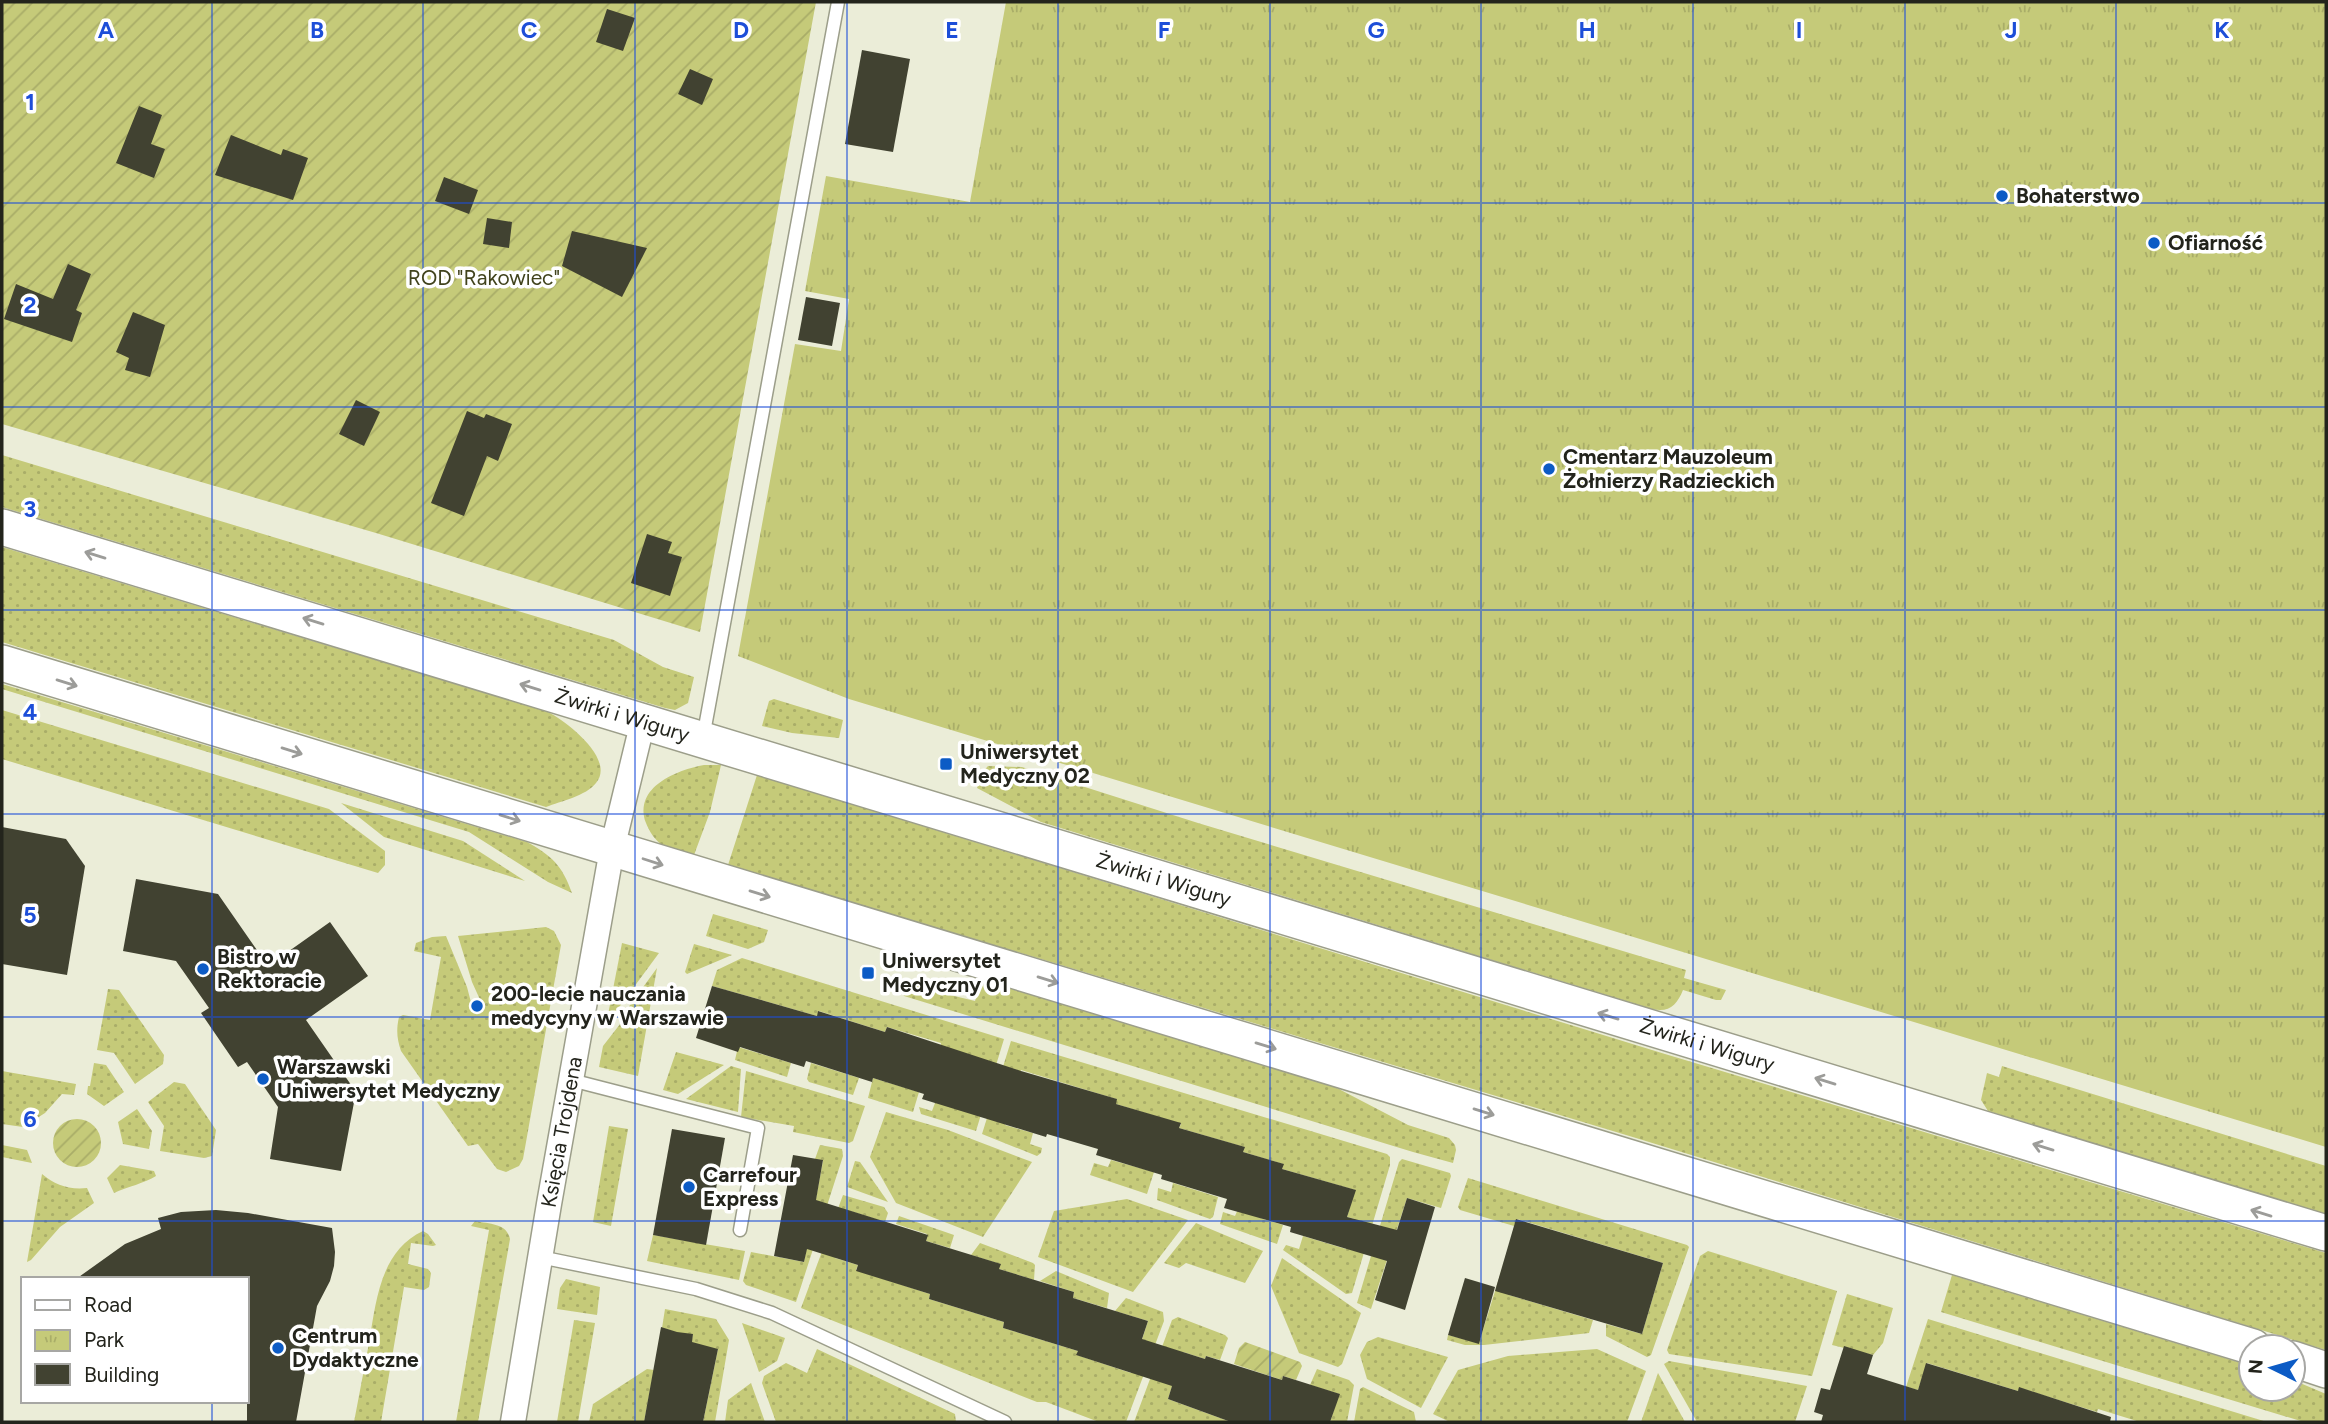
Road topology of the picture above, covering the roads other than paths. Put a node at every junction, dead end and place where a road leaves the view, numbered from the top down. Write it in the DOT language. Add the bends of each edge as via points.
graph roads {
  1 [pos="838,2"];
  2 [pos="2,527"];
  3 [pos="2,663"];
  4 [pos="643,721"];
  5 [pos="702,739"];
  6 [pos="612,849"];
  7 [pos="571,1080"];
  8 [pos="740,1230"];
  9 [pos="2326,1233"];
  10 [pos="540,1257"];
  11 [pos="2237,1342"];
  12 [pos="2307,1364"];
  13 [pos="2326,1370"];
  14 [pos="513,1422"];
  15 [pos="1005,1422"];
  1 -- 5 [label="lane"];
  4 -- 2 [label="main road, Żwirki i Wigury, one-way"];
  3 -- 6 [label="main road, one-way"];
  4 -- 5 [label="main road, Żwirki i Wigury"];
  4 -- 6 [label="street, Księcia Trojdena"];
  9 -- 5 [label="main road, Żwirki i Wigury, one-way"];
  6 -- 7 [label="street, Księcia Trojdena"];
  6 -- 11 [label="main road, one-way"];
  7 -- 8 [label="lane" via="758,1128"];
  7 -- 10 [label="street, Księcia Trojdena"];
  10 -- 14 [label="street, Księcia Trojdena"];
  10 -- 15 [label="lane" via="696,1289 772,1313"];
  12 -- 13 [label="main road"];
}
